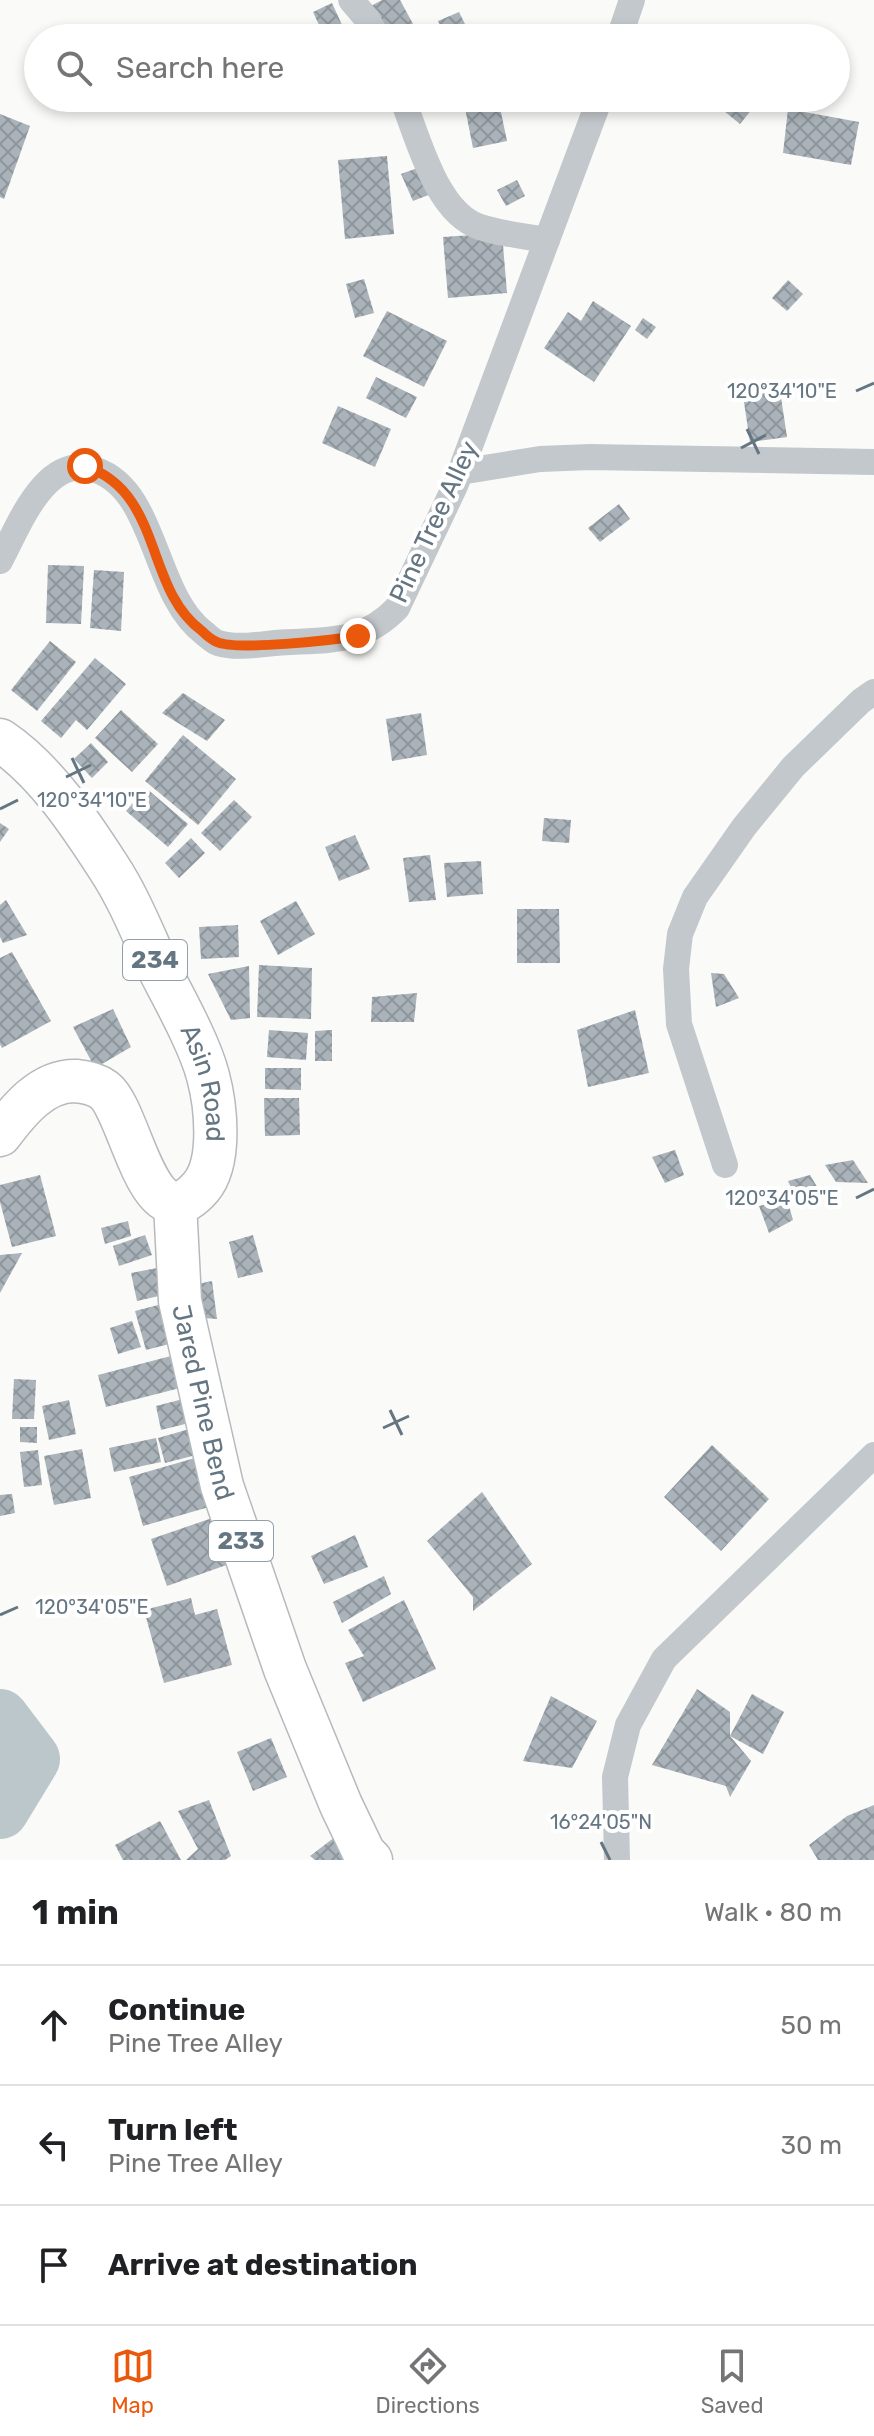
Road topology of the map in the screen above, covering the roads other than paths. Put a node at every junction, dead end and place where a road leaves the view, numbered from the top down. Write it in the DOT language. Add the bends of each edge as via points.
graph roads {
  1 [pos="351,0"];
  2 [pos="632,0"];
  3 [pos="370,24"];
  4 [pos="624,24"];
  5 [pos="408,112"];
  6 [pos="595,112"];
  7 [pos="547,240"];
  8 [pos="874,462"];
  9 [pos="460,472"];
  10 [pos="0,561"];
  11 [pos="874,692"];
  12 [pos="0,740"];
  13 [pos="0,1135"];
  14 [pos="725,1165"];
  15 [pos="175,1203"];
  16 [pos="874,1455"];
  17 [pos="371,1860"];
  18 [pos="617,1860"];
  1 -- 3 [label="street"];
  2 -- 4 [label="street"];
  5 -- 7 [label="street" via="441,194 454,210 479,227"];
  6 -- 7 [label="street, Pine Tree Alley"];
  7 -- 9 [label="street, Pine Tree Alley"];
  8 -- 9 [label="street" via="590,457"];
  9 -- 10 [label="street, Pine Tree Alley" via="397,608 358,636 217,643 176,603 144,521 127,493 103,472 85,466 65,468 47,483"];
  11 -- 14 [label="street" via="793,767 744,827 695,897 680,934 679,1024"];
  12 -- 15 [label="main road, Asin Road / 234" via="55,793 111,871 208,1075 215,1151 211,1170 202,1186"];
  13 -- 15 [label="main road" via="33,1097 52,1086 91,1083 117,1105 156,1192"];
  15 -- 17 [label="main road, Jared Pine Bend / 233" via="180,1301 222,1486 285,1669 341,1805"];
  16 -- 18 [label="street" via="664,1659 628,1725 615,1777"];
}
